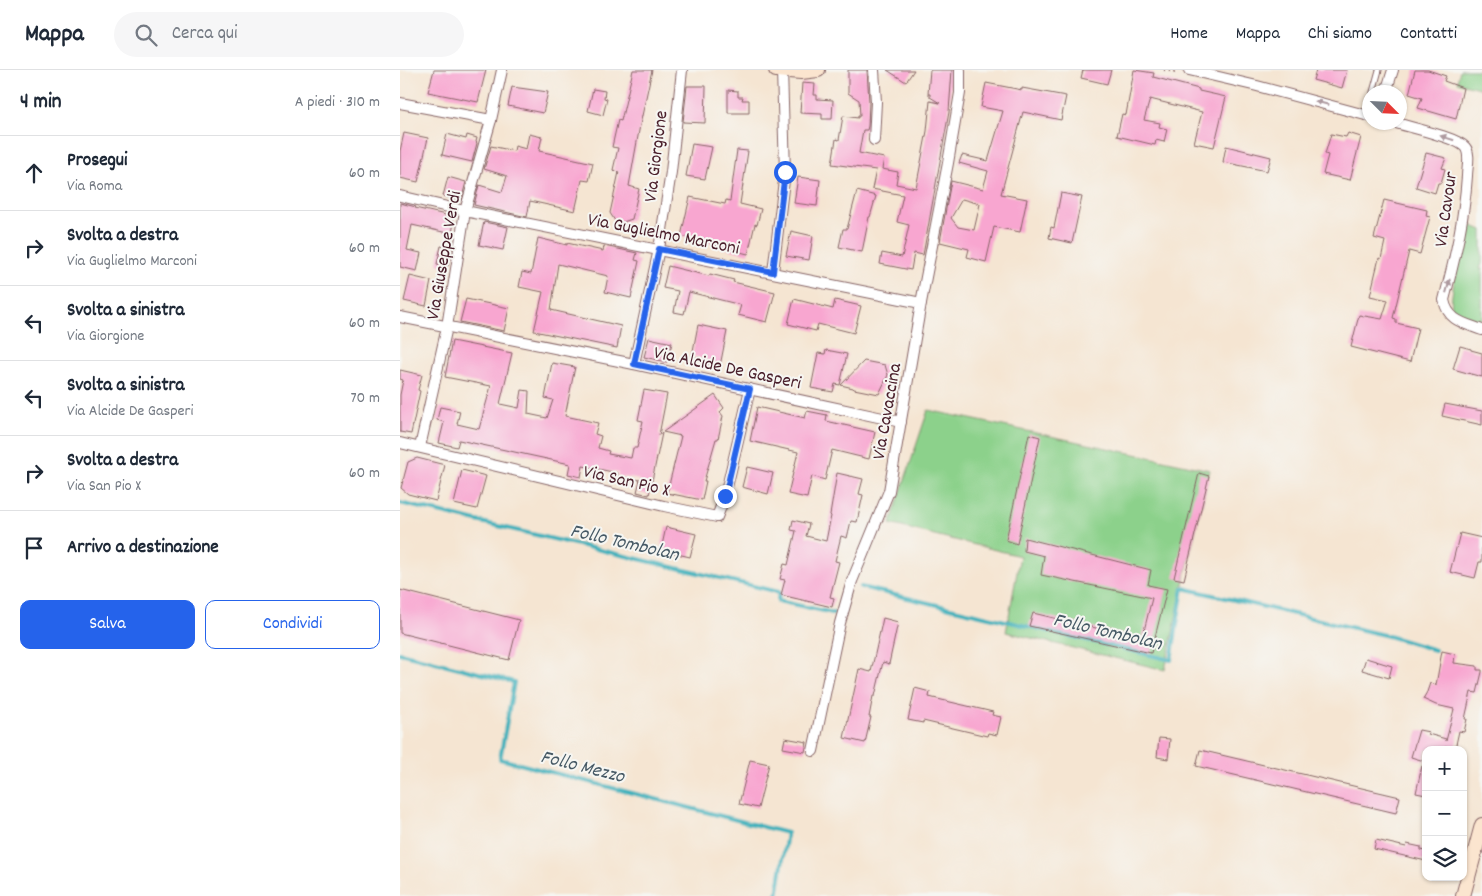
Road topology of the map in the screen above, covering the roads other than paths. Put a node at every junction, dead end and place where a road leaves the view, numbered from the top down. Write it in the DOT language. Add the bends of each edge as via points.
graph roads {
  1 [pos="502,70"];
  2 [pos="682,70"];
  3 [pos="776,70"];
  4 [pos="782,70"];
  5 [pos="818,70"];
  6 [pos="874,70"];
  7 [pos="960,70"];
  8 [pos="1189,70"];
  9 [pos="1379,70"];
  10 [pos="1393,70"];
  11 [pos="1375,85"];
  12 [pos="1388,85"];
  13 [pos="400,103"];
  14 [pos="1362,114"];
  15 [pos="491,120"];
  16 [pos="1407,126"];
  17 [pos="874,140"];
  18 [pos="400,196"];
  19 [pos="465,211"];
  20 [pos="659,249"];
  21 [pos="773,272"];
  22 [pos="921,303"];
  23 [pos="400,317"];
  24 [pos="447,327"];
  25 [pos="1482,330"];
  26 [pos="634,364"];
  27 [pos="750,389"];
  28 [pos="901,422"];
  29 [pos="400,443"];
  30 [pos="420,447"];
  31 [pos="813,751"];
  32 [pos="1482,825"];
  33 [pos="1463,896"];
  1 -- 15 [label="street, Via Giuseppe Verdi"];
  2 -- 20 [label="street, Via Giorgione"];
  3 -- 4 [label="main road"];
  4 -- 5 [label="main road"];
  4 -- 21 [label="street" via="785,172"];
  6 -- 17 [label="street"];
  7 -- 22 [label="street, Via Cavaccina" via="960,93 950,154"];
  14 -- 8 [label="street, one-way"];
  9 -- 11 [label="lane"];
  10 -- 12 [label="street"];
  13 -- 15 [label="street"];
  15 -- 19 [label="street, Via Giuseppe Verdi"];
  25 -- 16 [label="street, Via Cavour, one-way" via="1450,315 1444,300 1461,230 1468,152 1453,140"];
  18 -- 19 [label="street, Via Guglielmo Marconi"];
  19 -- 20 [label="street, Via Guglielmo Marconi"];
  19 -- 24 [label="street, Via Giuseppe Verdi"];
  20 -- 21 [label="street, Via Guglielmo Marconi"];
  20 -- 26 [label="street, Via Giorgione"];
  21 -- 22 [label="street, Via Guglielmo Marconi"];
  22 -- 28 [label="street, Via Cavaccina"];
  23 -- 24 [label="street, Via Alcide De Gasperi"];
  24 -- 26 [label="street, Via Alcide De Gasperi"];
  24 -- 30 [label="street, Via Giuseppe Verdi"];
  26 -- 27 [label="street, Via Alcide De Gasperi"];
  27 -- 28 [label="street, Via Alcide De Gasperi"];
  27 -- 30 [label="street, Via San Pio X" via="718,517"];
  28 -- 31 [label="street, Via Cavaccina" via="889,491 852,581 840,624"];
  29 -- 30 [label="street, Via San Pio X"];
  32 -- 33 [label="main road"];
}
